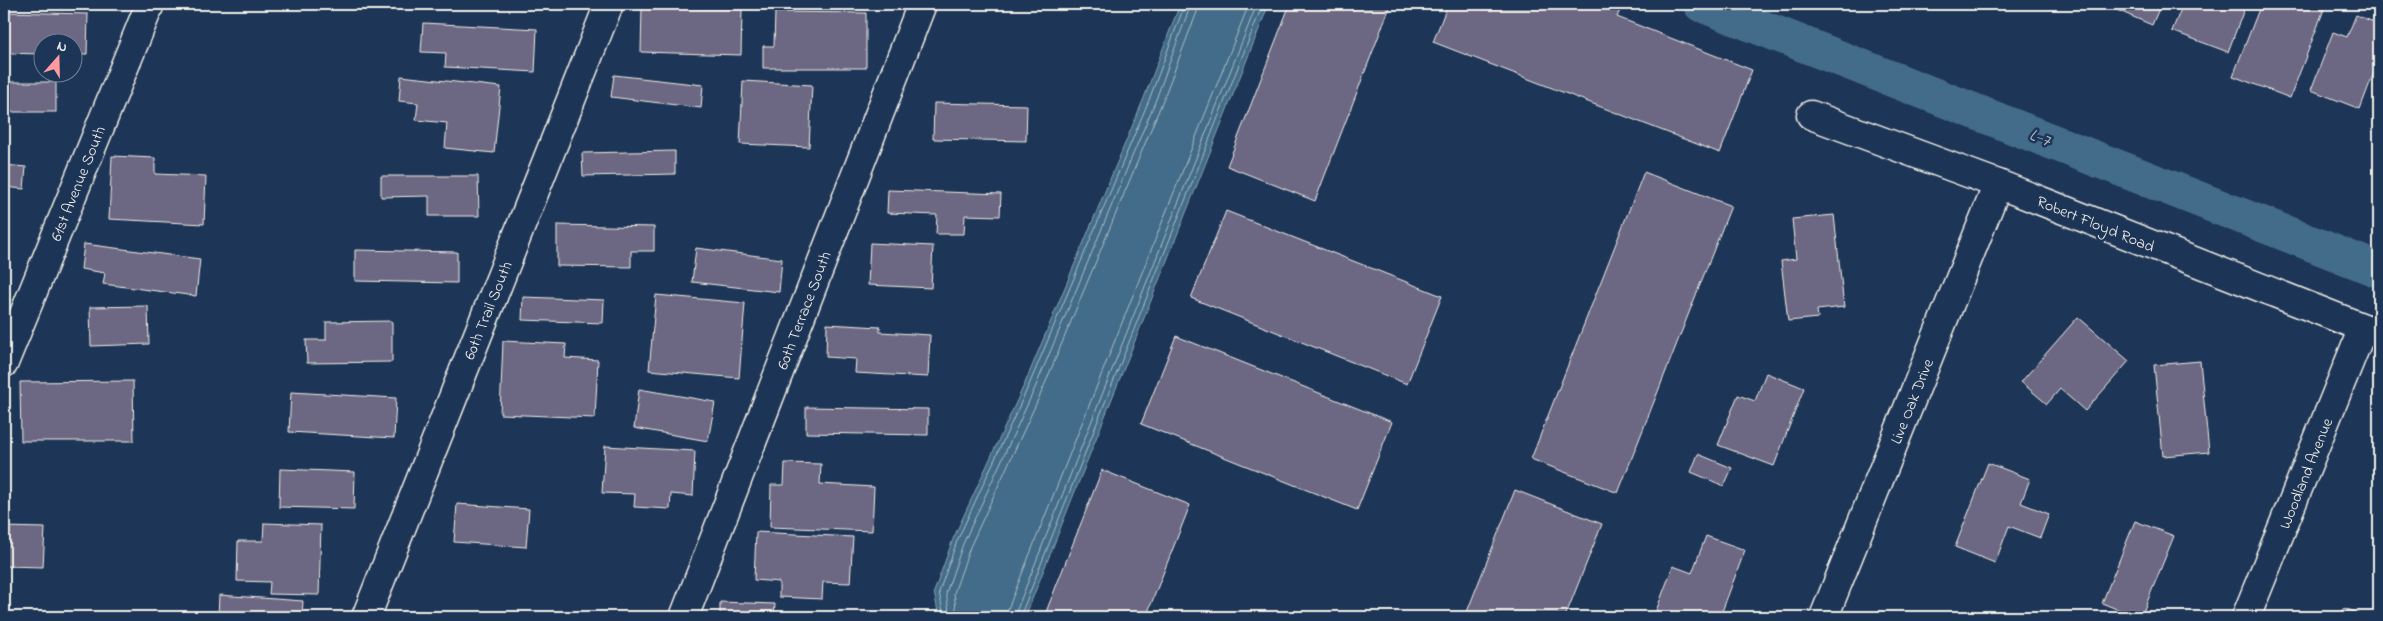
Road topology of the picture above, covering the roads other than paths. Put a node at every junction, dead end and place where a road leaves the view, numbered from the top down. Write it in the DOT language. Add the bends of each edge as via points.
graph roads {
  1 [pos="150,4"];
  2 [pos="609,4"];
  3 [pos="922,4"];
  4 [pos="1811,115"];
  5 [pos="1998,184"];
  6 [pos="2371,331"];
  7 [pos="4,363"];
  8 [pos="366,617"];
  9 [pos="684,617"];
  10 [pos="1824,617"];
  11 [pos="2246,617"];
  1 -- 7 [label="street, 61st Avenue South"];
  2 -- 8 [label="street, 60th Trail South"];
  3 -- 9 [label="street, 60th Terrace South"];
  4 -- 5 [label="street, Robert Floyd Road"];
  5 -- 6 [label="street, Robert Floyd Road"];
  5 -- 10 [label="street, Live Oak Drive"];
  6 -- 11 [label="street, Woodland Avenue"];
}
